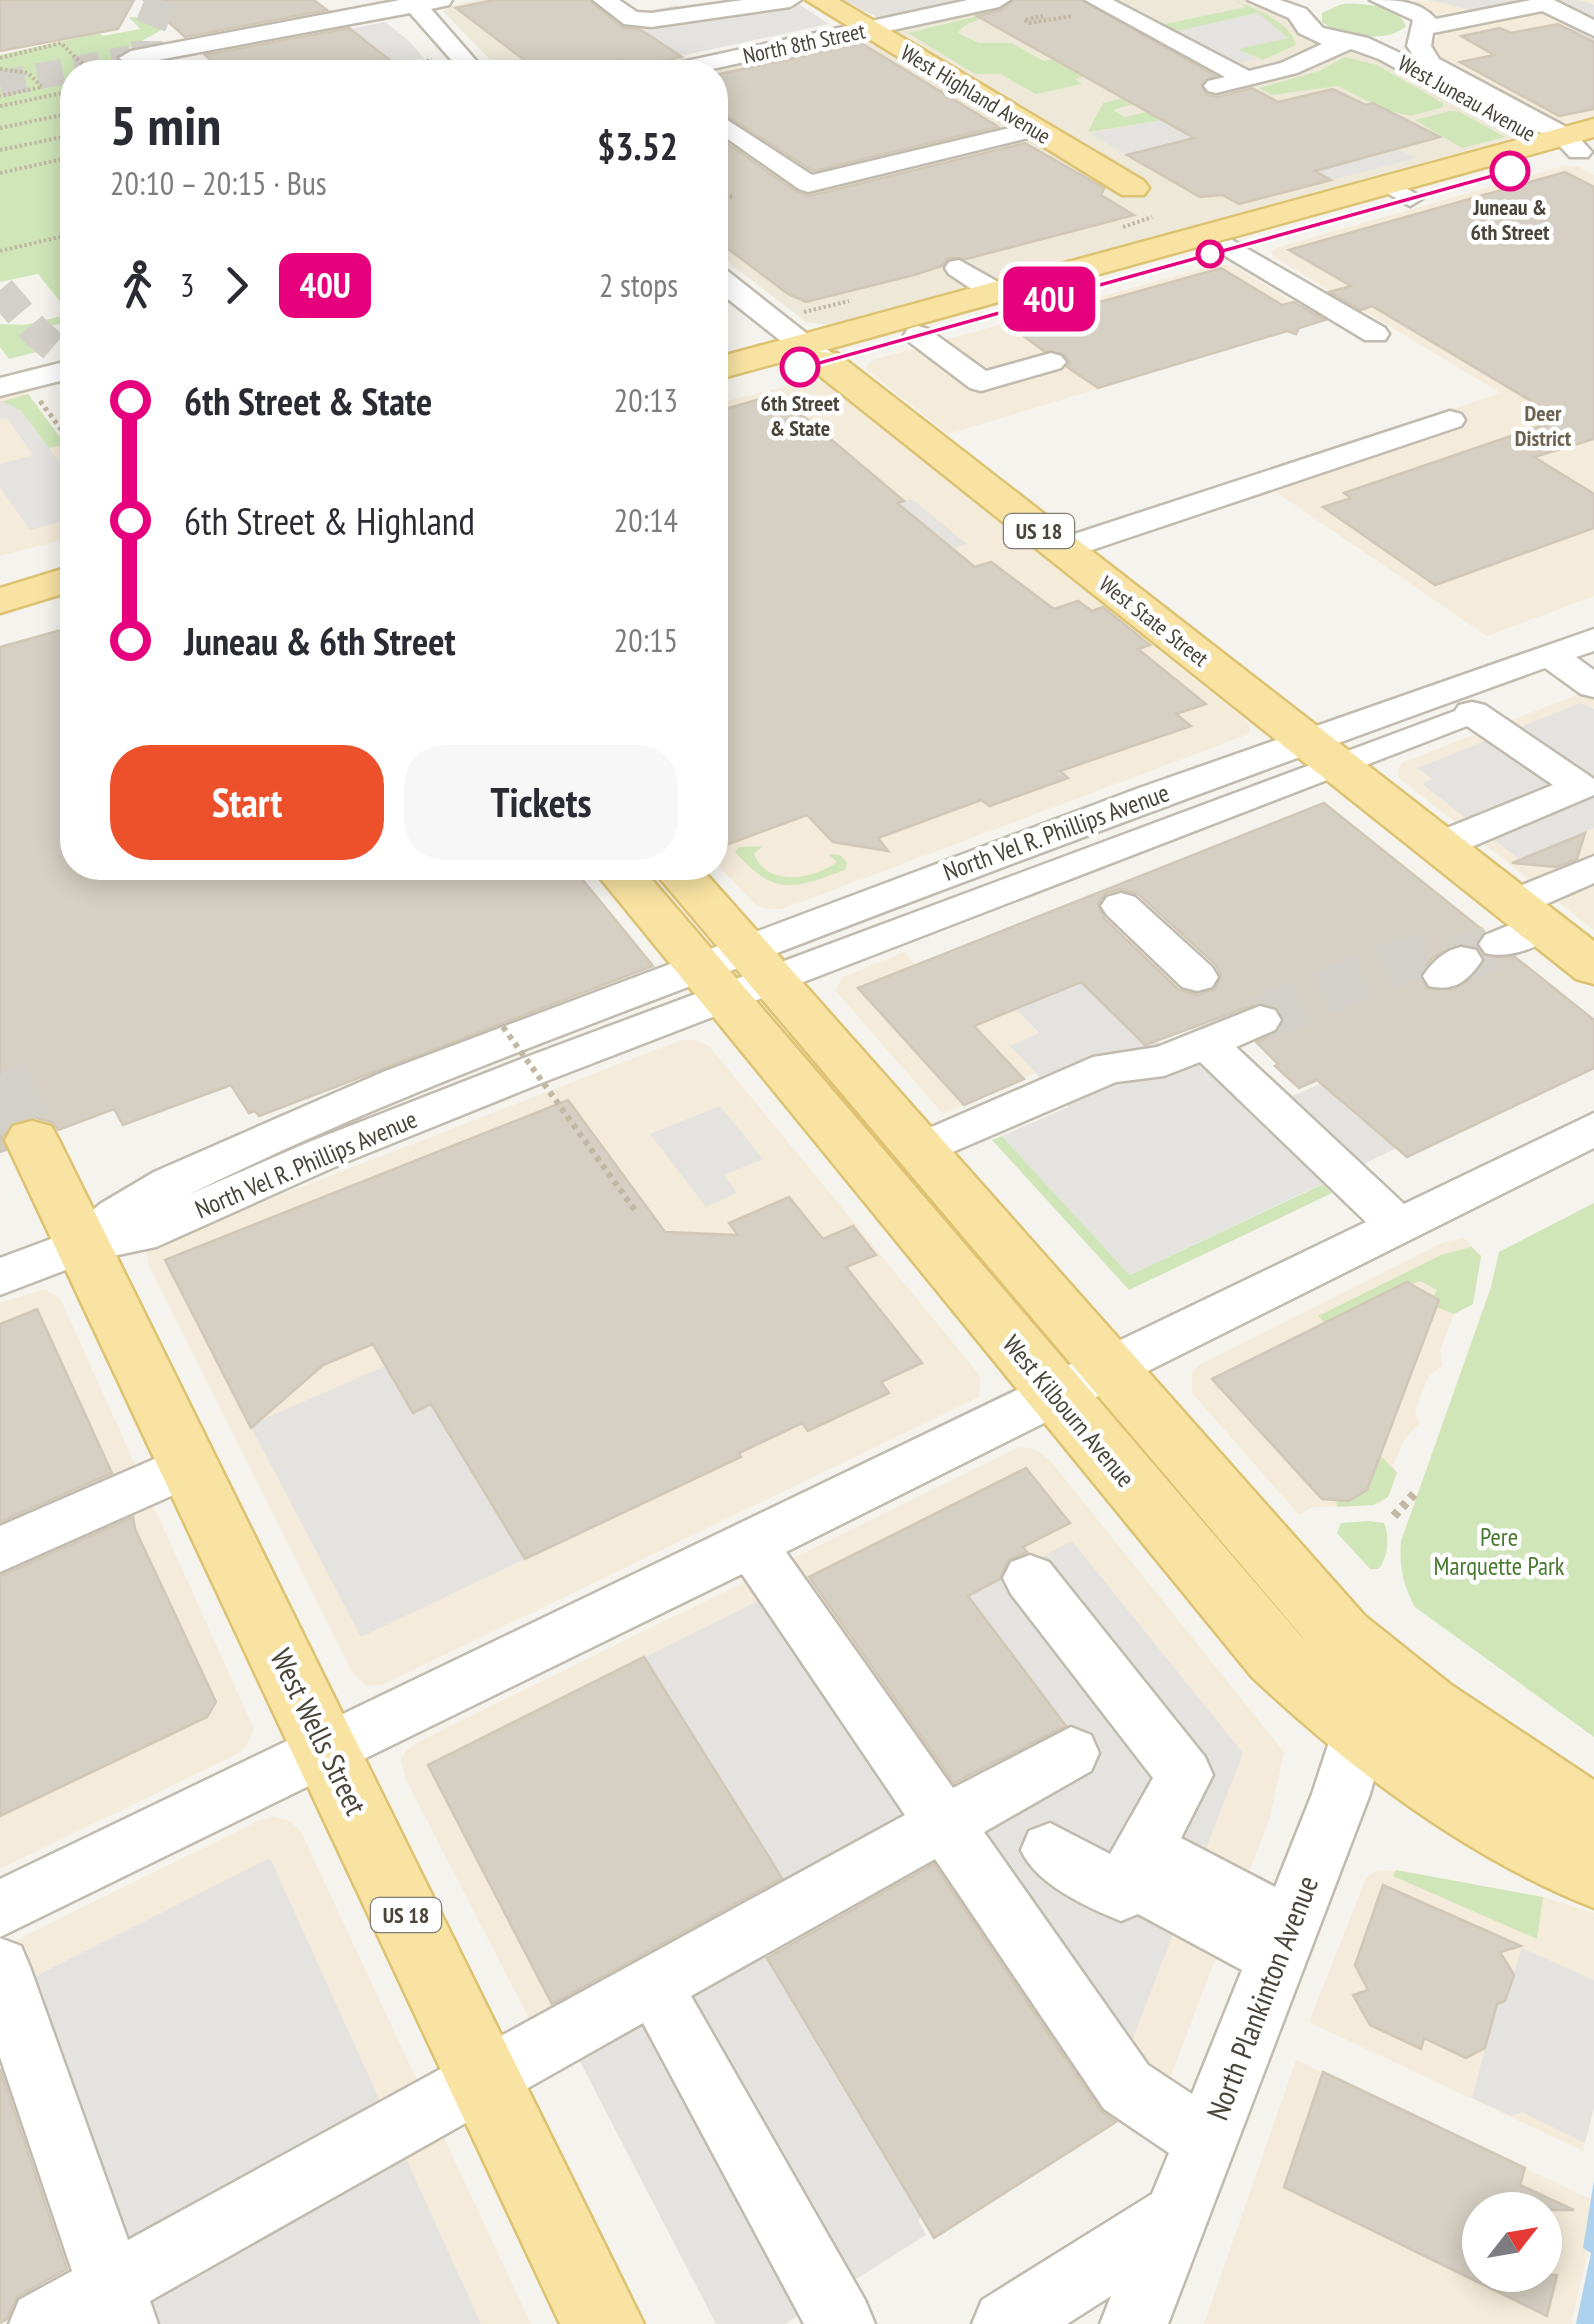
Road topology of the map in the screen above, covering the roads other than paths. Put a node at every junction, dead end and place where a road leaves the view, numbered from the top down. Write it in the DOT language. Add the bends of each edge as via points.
graph roads {
  1 [pos="441,0"];
  2 [pos="604,0"];
  3 [pos="790,0"];
  4 [pos="820,0"];
  5 [pos="999,0"];
  6 [pos="1096,0"];
  7 [pos="1258,0"];
  8 [pos="1320,1"];
  9 [pos="414,2"];
  10 [pos="1405,13"];
  11 [pos="1300,20"];
  12 [pos="868,29"];
  13 [pos="1594,29"];
  14 [pos="1351,42"];
  15 [pos="132,58"];
  16 [pos="464,60"];
  17 [pos="697,60"];
  18 [pos="1309,60"];
  19 [pos="1245,78"];
  20 [pos="1204,88"];
  21 [pos="728,128"];
  22 [pos="1035,129"];
  23 [pos="1578,144"];
  24 [pos="1220,241"];
  25 [pos="960,268"];
  26 [pos="728,285"];
  27 [pos="995,292"];
  28 [pos="1375,334"];
  29 [pos="918,335"];
  30 [pos="813,353"];
  31 [pos="60,357"];
  32 [pos="1051,362"];
  33 [pos="728,367"];
  34 [pos="0,372"];
  35 [pos="60,372"];
  36 [pos="981,382"];
  37 [pos="728,385"];
  38 [pos="0,388"];
  39 [pos="948,391"];
  40 [pos="1450,420"];
  41 [pos="1062,549"];
  42 [pos="60,551"];
  43 [pos="0,568"];
  44 [pos="60,582"];
  45 [pos="0,601"];
  46 [pos="1594,639"];
  47 [pos="1578,670"];
  48 [pos="1472,713"];
  49 [pos="1323,754"];
  50 [pos="1225,770"];
  51 [pos="1256,794"];
  52 [pos="1441,846"];
  53 [pos="1059,850"];
  54 [pos="1594,868"];
  55 [pos="630,880"];
  56 [pos="682,880"];
  57 [pos="1518,924"];
  58 [pos="1594,966"];
  59 [pos="736,974"];
  60 [pos="1206,1043"];
  61 [pos="1594,1129"];
  62 [pos="32,1140"];
  63 [pos="920,1150"];
  64 [pos="1400,1227"];
  65 [pos="83,1245"];
  66 [pos="0,1277"];
  67 [pos="1084,1383"];
  68 [pos="188,1465"];
  69 [pos="751,1544"];
  70 [pos="0,1550"];
  71 [pos="1030,1578"];
  72 [pos="1368,1699"];
  73 [pos="327,1750"];
  74 [pos="1071,1753"];
  75 [pos="1594,1820"];
  76 [pos="944,1824"];
  77 [pos="1050,1850"];
  78 [pos="1136,1863"];
  79 [pos="1594,1874"];
  80 [pos="0,1909"];
  81 [pos="1285,1942"];
  82 [pos="0,1968"];
  83 [pos="672,2019"];
  84 [pos="485,2079"];
  85 [pos="1207,2141"];
  86 [pos="1175,2217"];
  87 [pos="118,2305"];
  88 [pos="44,2324"];
  89 [pos="604,2324"];
  90 [pos="841,2324"];
  91 [pos="1006,2324"];
  92 [pos="1134,2324"];
  1 -- 9 [label="street"];
  2 -- 3 [label="street" via="632,19 650,20"];
  4 -- 12 [label="main road, West Highland Avenue"];
  5 -- 12 [label="street, North 8th Street"];
  6 -- 19 [label="street"];
  7 -- 11 [label="street"];
  8 -- 11 [label="street"];
  9 -- 15 [label="street"];
  9 -- 16 [label="street"];
  10 -- 13 [label="street" via="1488,16 1545,4"];
  10 -- 14 [label="street" via="1392,43"];
  10 -- 23 [label="street, West Juneau Avenue" via="1430,64"];
  11 -- 14 [label="street, West Juneau Avenue"];
  11 -- 18 [label="street" via="1316,43"];
  12 -- 17 [label="street, North 8th Street"];
  12 -- 22 [label="main road, West Highland Avenue"];
  14 -- 18 [label="street"];
  14 -- 23 [label="street, West Juneau Avenue"];
  18 -- 19 [label="street"];
  19 -- 20 [label="street"];
  21 -- 22 [label="street" via="808,184"];
  22 -- 24 [label="main road, West Highland Avenue"];
  23 -- 24 [label="main road"];
  24 -- 27 [label="main road"];
  24 -- 28 [label="street, West Highland Avenue"];
  24 -- 29 [label="main road"];
  25 -- 27 [label="street"];
  26 -- 30 [label="street, West State Street"];
  27 -- 30 [label="main road"];
  29 -- 30 [label="main road"];
  29 -- 36 [label="street"];
  30 -- 33 [label="main road"];
  30 -- 37 [label="main road"];
  30 -- 41 [label="main road, West State Street / US 18"];
  31 -- 34 [label="street"];
  32 -- 36 [label="street"];
  35 -- 38 [label="street"];
  36 -- 39 [label="street"];
  40 -- 41 [label="street"];
  41 -- 49 [label="main road, West State Street / US 18"];
  42 -- 43 [label="main road"];
  44 -- 45 [label="main road"];
  46 -- 47 [label="street, North Vel R. Phillips Avenue"];
  47 -- 48 [label="street, North Vel R. Phillips Avenue"];
  47 -- 49 [label="street, North Vel R. Phillips Avenue"];
  48 -- 49 [label="street, North Vel R. Phillips Avenue"];
  48 -- 52 [label="street" via="1582,786"];
  49 -- 50 [label="street, North Vel R. Phillips Avenue"];
  49 -- 51 [label="street, North Vel R. Phillips Avenue"];
  49 -- 52 [label="main road, West State Street / US 18"];
  50 -- 51 [label="street"];
  50 -- 53 [label="street, North Vel R. Phillips Avenue"];
  51 -- 53 [label="street, North Vel R. Phillips Avenue"];
  52 -- 57 [label="main road, West State Street / US 18"];
  53 -- 59 [label="street, North Vel R. Phillips Avenue"];
  53 -- 60 [label="street" via="1254,1022"];
  54 -- 57 [label="street"];
  55 -- 59 [label="main road, West Kilbourn Avenue"];
  56 -- 59 [label="main road, West Kilbourn Avenue"];
  57 -- 58 [label="main road, West State Street / US 18"];
  59 -- 63 [label="main road, West Kilbourn Avenue"];
  59 -- 65 [label="street, North Vel R. Phillips Avenue" via="520,1049 364,1094 150,1194"];
  59 -- 67 [label="main road, West Kilbourn Avenue"];
  60 -- 63 [label="street" via="1164,1061 1108,1068"];
  60 -- 64 [label="street"];
  61 -- 64 [label="street"];
  62 -- 65 [label="main road, West Wells Street / US 18"];
  63 -- 67 [label="main road, West Kilbourn Avenue"];
  64 -- 67 [label="street"];
  65 -- 66 [label="street, North Vel R. Phillips Avenue"];
  65 -- 68 [label="main road, West Wells Street / US 18"];
  67 -- 69 [label="street"];
  67 -- 72 [label="main road, West Kilbourn Avenue" via="1276,1656"];
  68 -- 70 [label="street"];
  68 -- 73 [label="main road, West Wells Street / US 18"];
  69 -- 73 [label="street"];
  69 -- 76 [label="street"];
  71 -- 78 [label="street" via="1184,1774"];
  72 -- 75 [label="main road, West Kilbourn Avenue"];
  72 -- 79 [label="main road, West Kilbourn Avenue" via="1463,1803"];
  72 -- 81 [label="street, North Plankinton Avenue" via="1341,1794"];
  73 -- 80 [label="street"];
  73 -- 84 [label="main road, West Wells Street / US 18"];
  74 -- 76 [label="street"];
  76 -- 84 [label="street"];
  76 -- 85 [label="street" via="1126,2087"];
  77 -- 78 [label="street" via="1121,1893"];
  78 -- 81 [label="street"];
  81 -- 85 [label="street, North Plankinton Avenue"];
  82 -- 87 [label="street"];
  83 -- 90 [label="street"];
  84 -- 87 [label="street"];
  84 -- 89 [label="main road, West Wells Street / US 18"];
  85 -- 86 [label="street, North Plankinton Avenue"];
  86 -- 91 [label="street"];
  86 -- 92 [label="street, North Plankinton Avenue"];
  87 -- 88 [label="street"];
}
